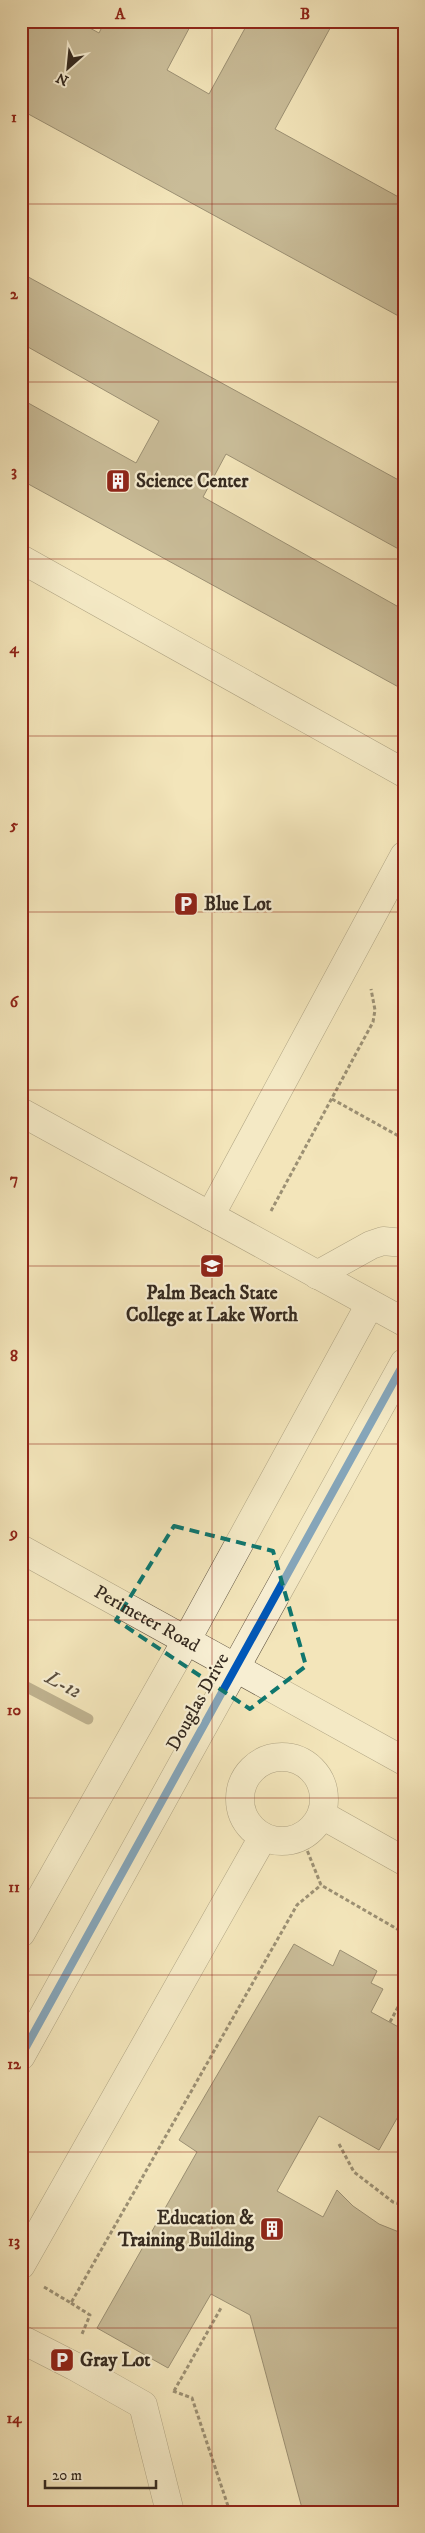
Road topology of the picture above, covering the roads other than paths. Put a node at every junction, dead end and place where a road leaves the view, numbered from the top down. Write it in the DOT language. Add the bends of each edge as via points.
graph roads {
  1 [pos="21,559"];
  2 [pos="404,773"];
  3 [pos="404,856"];
  4 [pos="21,1112"];
  5 [pos="210,1216"];
  6 [pos="404,1243"];
  7 [pos="317,1276"];
  8 [pos="370,1304"];
  9 [pos="404,1322"];
  10 [pos="404,1363"];
  11 [pos="21,1549"];
  12 [pos="186,1641"];
  13 [pos="235,1668"];
  14 [pos="404,1762"];
  15 [pos="322,1815"];
  16 [pos="263,1837"];
  17 [pos="404,1861"];
  18 [pos="21,1933"];
  19 [pos="21,2056"];
  20 [pos="30,2274"];
  21 [pos="21,2339"];
  22 [pos="170,2512"];
  1 -- 2 [label="street"];
  3 -- 5 [label="street"];
  4 -- 5 [label="street"];
  5 -- 7 [label="street"];
  6 -- 7 [label="street" via="383,1241 371,1245"];
  7 -- 8 [label="street"];
  8 -- 9 [label="street"];
  8 -- 12 [label="street"];
  10 -- 13 [label="street, Douglas Drive"];
  11 -- 12 [label="street, Perimeter Road"];
  12 -- 13 [label="street, Perimeter Road"];
  12 -- 18 [label="street"];
  13 -- 14 [label="street, Perimeter Road"];
  13 -- 19 [label="street, Douglas Drive"];
  15 -- 16 [label="street" via="310,1832 302,1837 288,1841"];
  15 -- 16 [label="street" via="325,1801 317,1775 294,1759 273,1758 256,1767 246,1777 241,1790 244,1817"];
  15 -- 17 [label="street"];
  16 -- 20 [label="street"];
  21 -- 22 [label="street" via="143,2405"];
}
